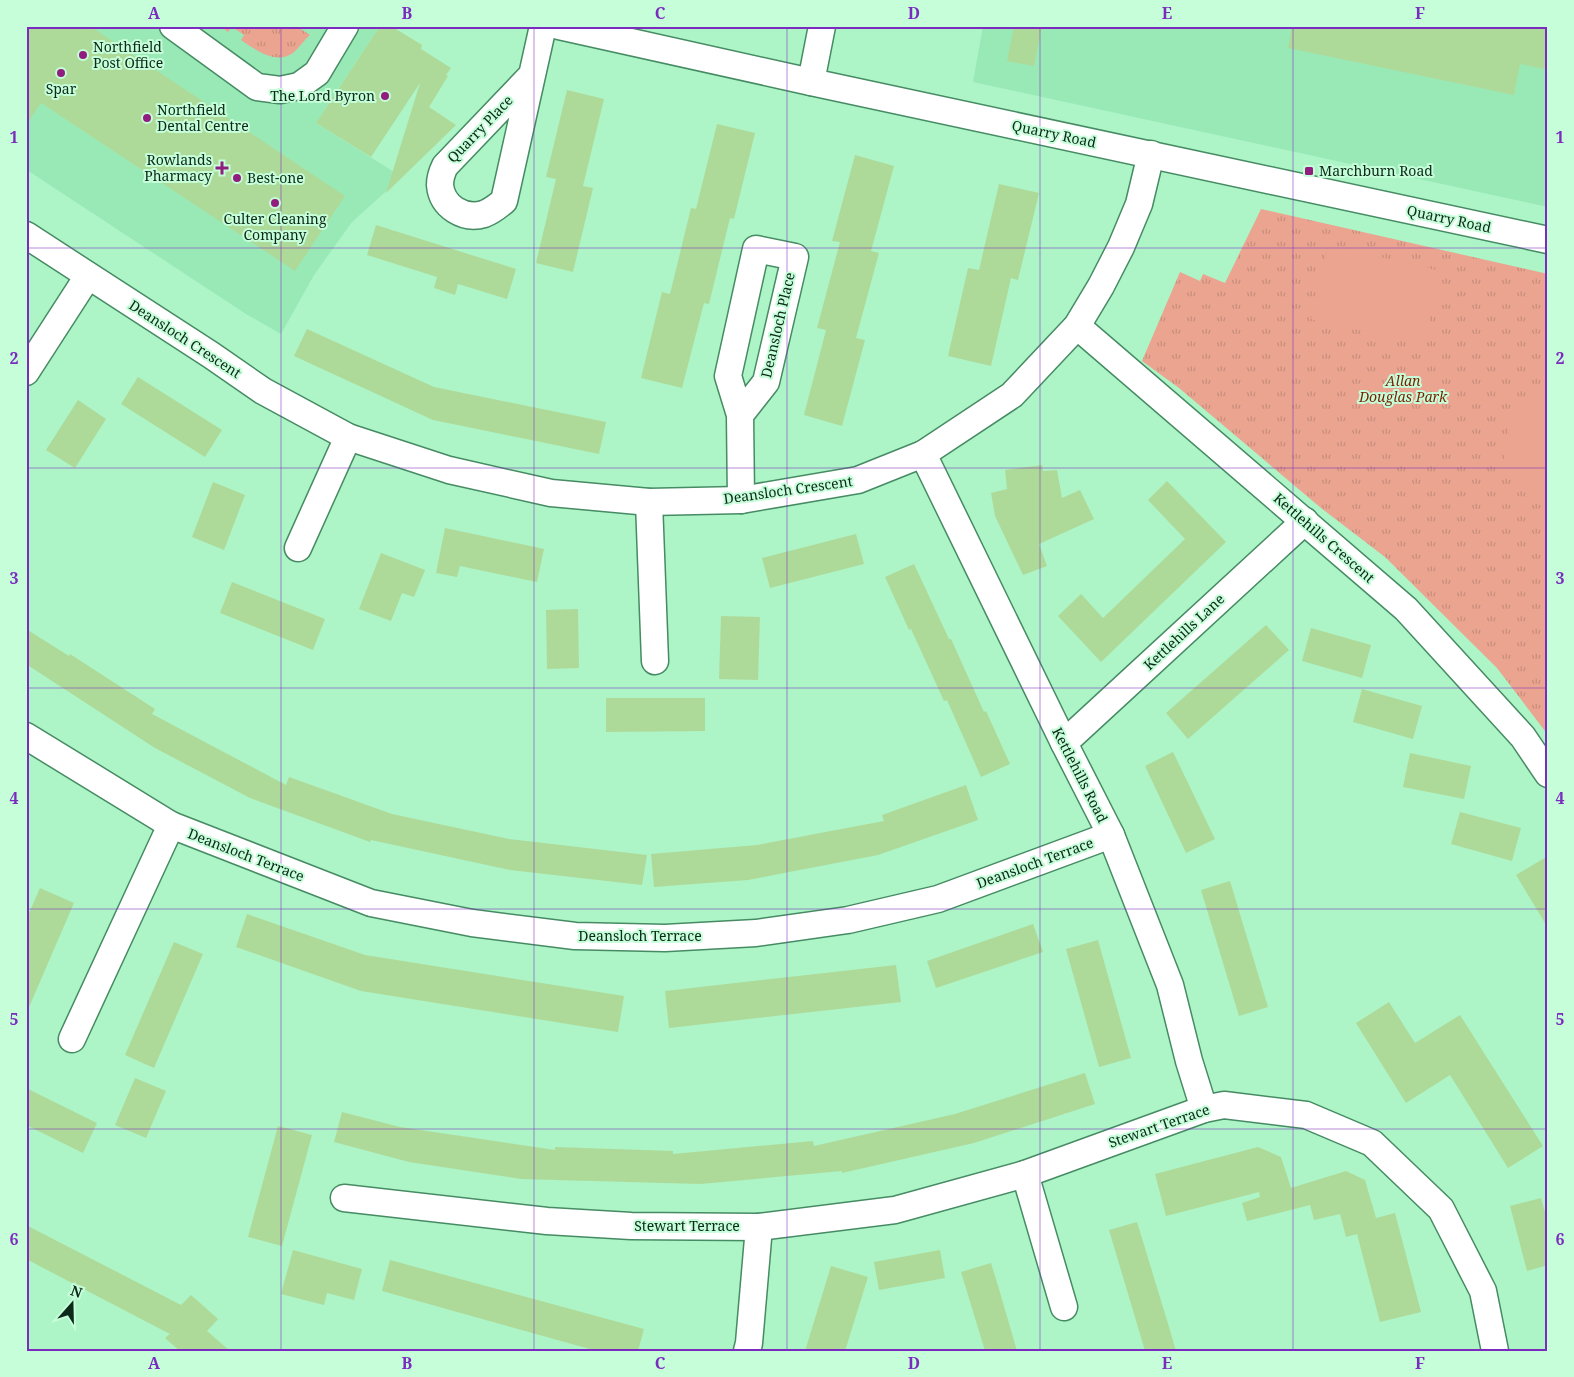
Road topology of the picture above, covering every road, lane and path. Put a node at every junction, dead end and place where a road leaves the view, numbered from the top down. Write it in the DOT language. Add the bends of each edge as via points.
graph roads {
  1 [pos="173,26"];
  2 [pos="345,26"];
  3 [pos="543,26"];
  4 [pos="560,26"];
  5 [pos="822,26"];
  6 [pos="531,76"];
  7 [pos="811,82"];
  8 [pos="1151,154"];
  9 [pos="26,235"];
  10 [pos="1548,240"];
  11 [pos="88,276"];
  12 [pos="1077,326"];
  13 [pos="26,372"];
  14 [pos="740,415"];
  15 [pos="348,437"];
  16 [pos="923,454"];
  17 [pos="742,500"];
  18 [pos="649,502"];
  19 [pos="1304,521"];
  20 [pos="298,548"];
  21 [pos="655,661"];
  22 [pos="26,736"];
  23 [pos="1064,743"];
  24 [pos="1548,774"];
  25 [pos="171,826"];
  26 [pos="1111,835"];
  27 [pos="72,1039"];
  28 [pos="1204,1109"];
  29 [pos="1026,1174"];
  30 [pos="344,1198"];
  31 [pos="759,1226"];
  32 [pos="1064,1308"];
  33 [pos="747,1351"];
  34 [pos="1495,1351"];
  1 -- 2 [label="street" via="257,87 280,90 299,86 317,73"];
  3 -- 6 [label="street, Quarry Place"];
  4 -- 7 [label="street, Quarry Road"];
  5 -- 7 [label="street"];
  6 -- 6 [label="street, Quarry Place" via="504,201 484,214 463,214 447,203 442,194 440,184 445,166"];
  7 -- 8 [label="street, Quarry Road"];
  8 -- 10 [label="street, Quarry Road"];
  8 -- 12 [label="street, Deansloch Crescent" via="1139,204 1121,247"];
  9 -- 11 [label="street, Deansloch Crescent"];
  11 -- 13 [label="street"];
  11 -- 15 [label="street, Deansloch Crescent" via="263,391"];
  12 -- 16 [label="street, Deansloch Crescent" via="1012,395"];
  12 -- 19 [label="street, Kettlehills Crescent"];
  14 -- 14 [label="street, Deansloch Place" via="728,376 756,249 795,256 766,382"];
  14 -- 17 [label="street, Deansloch Place"];
  15 -- 18 [label="street, Deansloch Crescent" via="449,470 552,493"];
  15 -- 20 [label="street"];
  16 -- 17 [label="street, Deansloch Crescent" via="858,480"];
  16 -- 23 [label="street, Kettlehills Road"];
  17 -- 18 [label="street, Deansloch Crescent"];
  18 -- 21 [label="street"];
  19 -- 23 [label="street, Kettlehills Lane"];
  19 -- 24 [label="street, Kettlehills Crescent" via="1406,609 1523,737"];
  22 -- 25 [label="street, Deansloch Terrace"];
  23 -- 26 [label="street, Kettlehills Road"];
  25 -- 26 [label="street, Deansloch Terrace" via="371,903 472,923 574,936 665,938 756,933 848,920 938,899"];
  25 -- 27 [label="street, Deansloch Terrace"];
  26 -- 28 [label="street, Kettlehills Road" via="1170,985"];
  28 -- 29 [label="street, Stewart Terrace"];
  28 -- 34 [label="street, Stewart Terrace" via="1224,1105 1306,1115 1372,1144 1441,1209 1483,1291"];
  29 -- 31 [label="street, Stewart Terrace" via="895,1210"];
  29 -- 32 [label="street"];
  30 -- 31 [label="street, Stewart Terrace" via="547,1221 631,1226"];
  31 -- 33 [label="street"];
}
